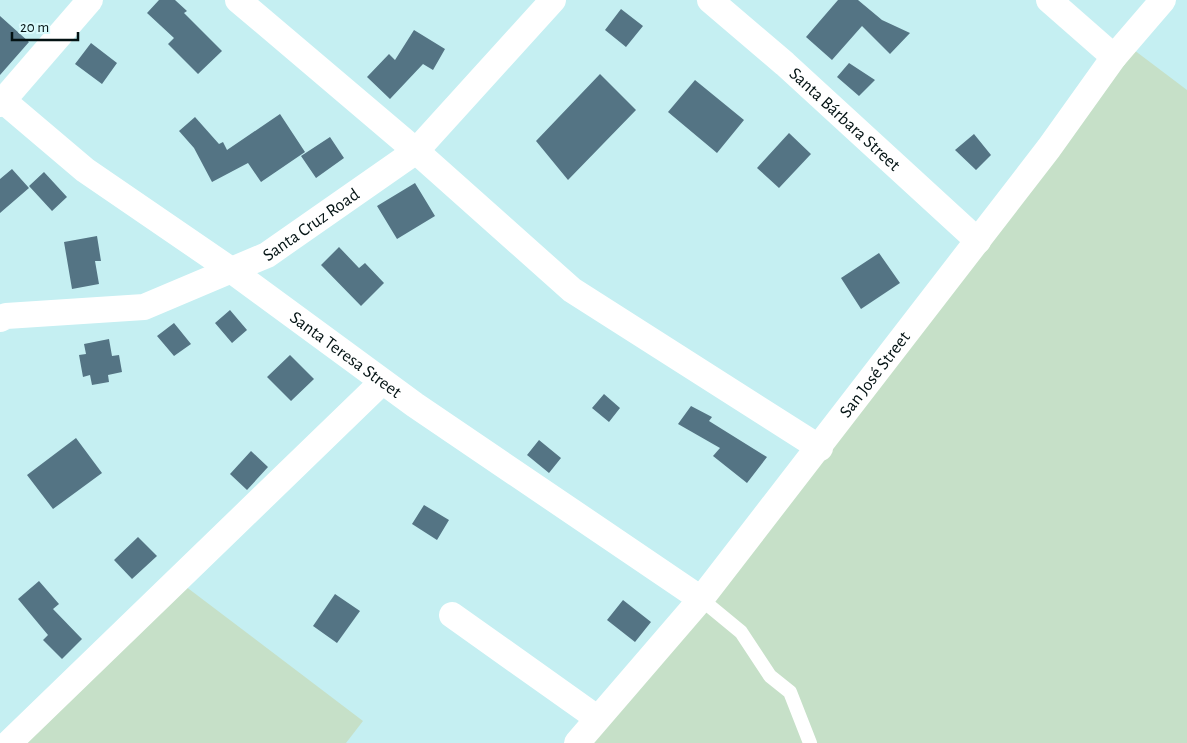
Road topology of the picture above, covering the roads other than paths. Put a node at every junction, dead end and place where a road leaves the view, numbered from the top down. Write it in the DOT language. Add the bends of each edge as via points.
graph roads {
  1 [pos="90,0"];
  2 [pos="238,0"];
  3 [pos="553,0"];
  4 [pos="710,0"];
  5 [pos="1050,0"];
  6 [pos="1163,0"];
  7 [pos="1114,57"];
  8 [pos="1,101"];
  9 [pos="416,151"];
  10 [pos="978,241"];
  11 [pos="231,270"];
  12 [pos="0,319"];
  13 [pos="382,382"];
  14 [pos="820,448"];
  15 [pos="702,599"];
  16 [pos="452,615"];
  17 [pos="597,718"];
  18 [pos="9,743"];
  19 [pos="577,743"];
  20 [pos="810,743"];
  1 -- 8 [label="street"];
  2 -- 9 [label="street"];
  3 -- 9 [label="street, Santa Cruz Road"];
  4 -- 10 [label="street, Santa Bárbara Street" via="785,64"];
  5 -- 7 [label="street"];
  6 -- 7 [label="street, San José Street"];
  7 -- 10 [label="street, San José Street" via="1050,148"];
  8 -- 11 [label="street, Santa Teresa Street" via="85,170"];
  9 -- 11 [label="street, Santa Cruz Road" via="267,255"];
  9 -- 14 [label="street" via="572,290"];
  10 -- 14 [label="street, San José Street"];
  11 -- 12 [label="street, Santa Cruz Road" via="144,307"];
  11 -- 13 [label="street, Santa Teresa Street"];
  13 -- 15 [label="street, Santa Teresa Street"];
  13 -- 18 [label="street"];
  14 -- 15 [label="street, San José Street"];
  15 -- 17 [label="street, San José Street"];
  15 -- 20 [label="lane" via="742,632 770,676 790,692"];
  16 -- 17 [label="street"];
  17 -- 19 [label="street, San José Street"];
}
